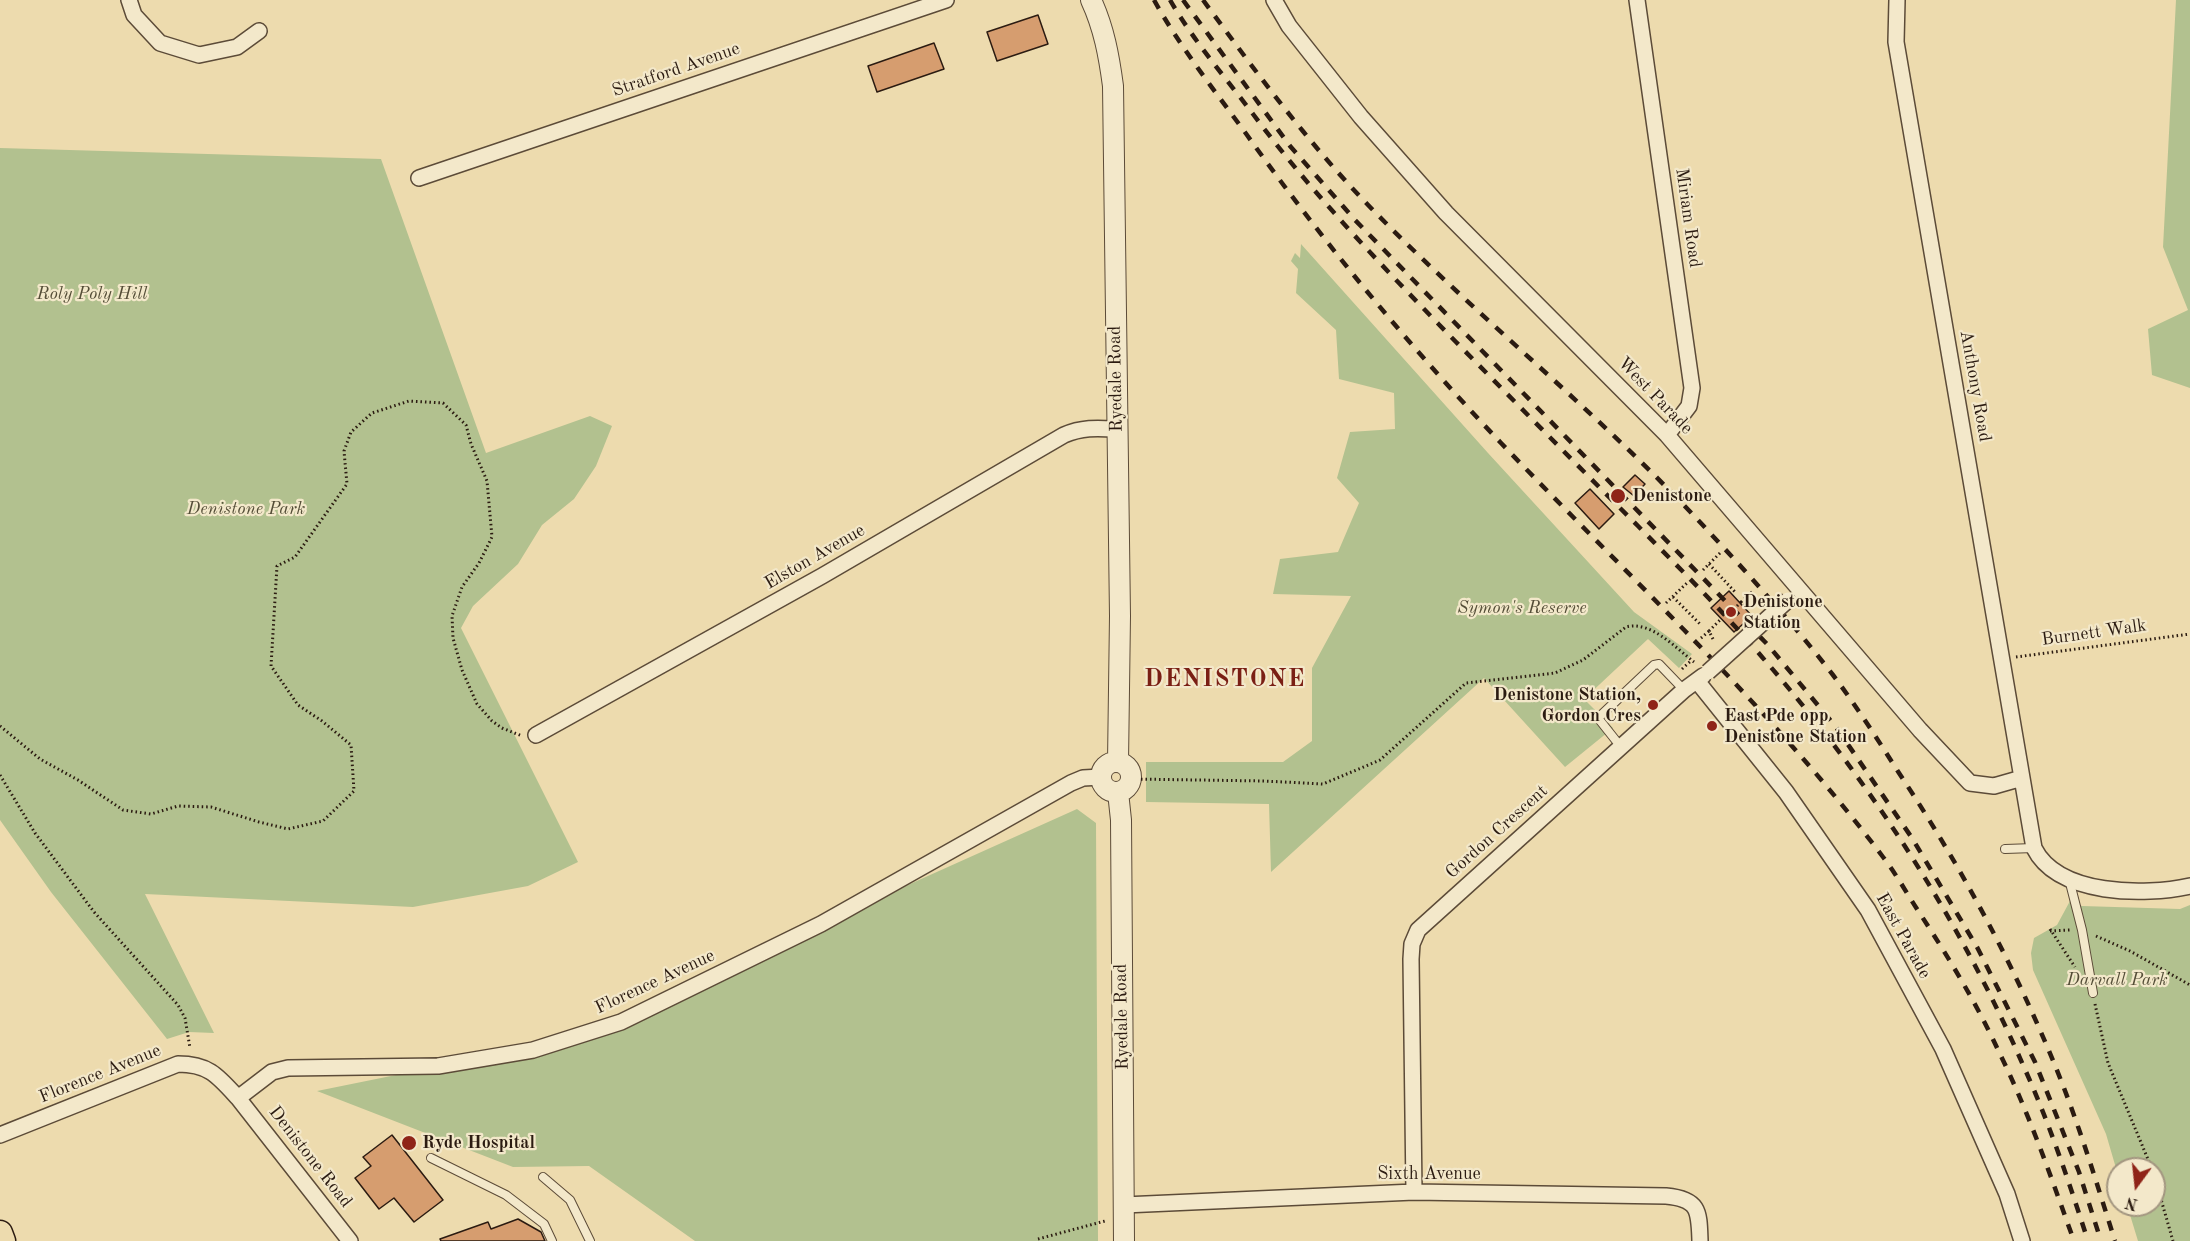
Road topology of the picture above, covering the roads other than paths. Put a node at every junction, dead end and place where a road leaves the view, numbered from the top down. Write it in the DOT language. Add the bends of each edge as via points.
graph roads {
  1 [pos="129,0"];
  2 [pos="946,0"];
  3 [pos="1091,0"];
  4 [pos="1274,0"];
  5 [pos="1637,0"];
  6 [pos="1897,0"];
  7 [pos="259,31"];
  8 [pos="419,178"];
  9 [pos="1117,429"];
  10 [pos="1667,435"];
  11 [pos="1800,588"];
  12 [pos="1696,681"];
  13 [pos="536,735"];
  14 [pos="1621,747"];
  15 [pos="1118,762"];
  16 [pos="1101,777"];
  17 [pos="2022,778"];
  18 [pos="1124,786"];
  19 [pos="2034,848"];
  20 [pos="2005,849"];
  21 [pos="2069,879"];
  22 [pos="2190,886"];
  23 [pos="2093,993"];
  24 [pos="238,1098"];
  25 [pos="0,1135"];
  26 [pos="431,1158"];
  27 [pos="543,1176"];
  28 [pos="1414,1192"];
  29 [pos="1124,1210"];
  30 [pos="0,1233"];
  31 [pos="3,1241"];
  32 [pos="350,1241"];
  33 [pos="552,1241"];
  34 [pos="590,1241"];
  35 [pos="1124,1241"];
  36 [pos="1700,1241"];
  37 [pos="2022,1241"];
  1 -- 7 [label="street" via="134,15 160,43 200,55 237,47"];
  2 -- 8 [label="street, Stratford Avenue"];
  3 -- 9 [label="street, Ryedale Road" via="1108,51 1113,86"];
  4 -- 10 [label="street, West Parade" via="1289,26 1361,117 1446,213"];
  5 -- 10 [label="street, Miriam Road" via="1692,387 1689,406"];
  6 -- 17 [label="street, Anthony Road" via="1896,42"];
  9 -- 13 [label="street, Elston Avenue" via="1077,429 1064,435 822,576"];
  9 -- 15 [label="street, Ryedale Road"];
  10 -- 11 [label="street, West Parade"];
  11 -- 12 [label="street, Gordon Crescent, bridge"];
  11 -- 17 [label="street, West Parade" via="1970,783 1994,786"];
  12 -- 14 [label="street, Gordon Crescent"];
  12 -- 14 [label="lane" via="1654,665 1598,718"];
  12 -- 37 [label="street, East Parade" via="1786,792 1868,910 1943,1049 2007,1194"];
  14 -- 28 [label="street, Gordon Crescent" via="1418,930 1411,959"];
  15 -- 16 [label="street" via="1108,764"];
  15 -- 18 [label="street" via="1126,766"];
  16 -- 18 [label="street" via="1108,790"];
  16 -- 24 [label="street, Florence Avenue" via="1071,783 821,924 621,1022 533,1050 438,1066 288,1068 272,1072"];
  17 -- 19 [label="street, Anthony Road"];
  18 -- 29 [label="street, Ryedale Road"];
  19 -- 20 [label="lane"];
  19 -- 21 [label="street" via="2051,870"];
  21 -- 22 [label="street" via="2104,891"];
  21 -- 23 [label="lane"];
  24 -- 25 [label="street, Florence Avenue" via="207,1068 177,1064"];
  24 -- 32 [label="street, Denistone Road"];
  26 -- 33 [label="lane" via="506,1195 544,1224"];
  27 -- 34 [label="lane" via="570,1200"];
  28 -- 29 [label="street, Sixth Avenue"];
  28 -- 36 [label="street, Sixth Avenue" via="1682,1197 1693,1204 1699,1216"];
  29 -- 35 [label="street, Ryedale Road"];
  30 -- 31 [label="main road"];
}
